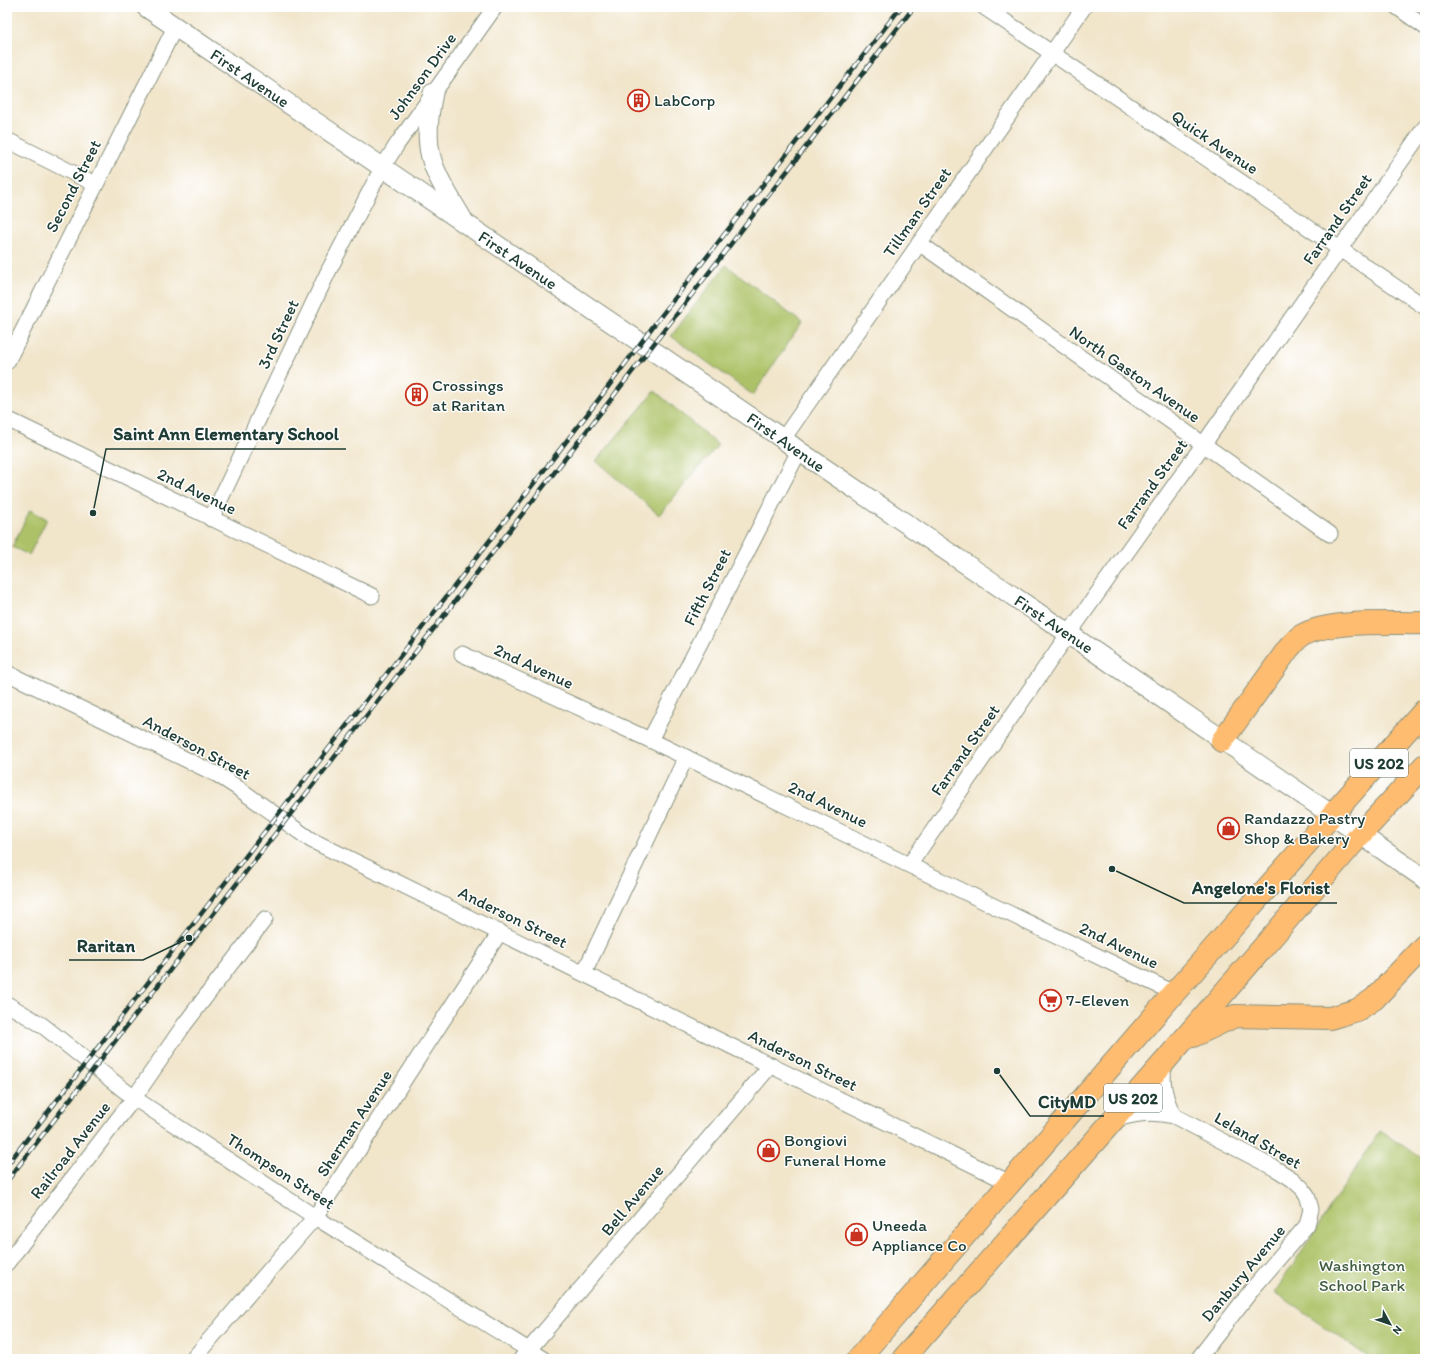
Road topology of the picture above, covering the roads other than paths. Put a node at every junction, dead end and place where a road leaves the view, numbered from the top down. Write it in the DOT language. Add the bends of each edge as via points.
graph roads {
  1 [pos="146,7"];
  2 [pos="495,7"];
  3 [pos="984,7"];
  4 [pos="1084,7"];
  5 [pos="1397,7"];
  6 [pos="175,27"];
  7 [pos="1425,27"];
  8 [pos="1051,53"];
  9 [pos="433,93"];
  10 [pos="1425,127"];
  11 [pos="7,140"];
  12 [pos="382,168"];
  13 [pos="95,184"];
  14 [pos="466,224"];
  15 [pos="919,243"];
  16 [pos="1339,249"];
  17 [pos="1425,307"];
  18 [pos="7,362"];
  19 [pos="7,419"];
  20 [pos="783,439"];
  21 [pos="1203,445"];
  22 [pos="799,452"];
  23 [pos="211,519"];
  24 [pos="1330,534"];
  25 [pos="372,596"];
  26 [pos="1425,623"];
  27 [pos="1069,634"];
  28 [pos="462,654"];
  29 [pos="7,673"];
  30 [pos="1425,710"];
  31 [pos="650,740"];
  32 [pos="1222,741"];
  33 [pos="686,757"];
  34 [pos="1425,764"];
  35 [pos="1333,816"];
  36 [pos="1360,835"];
  37 [pos="910,864"];
  38 [pos="1425,879"];
  39 [pos="265,919"];
  40 [pos="500,932"];
  41 [pos="1425,945"];
  42 [pos="584,974"];
  43 [pos="1174,993"];
  44 [pos="7,1004"];
  45 [pos="1181,1042"];
  46 [pos="1166,1060"];
  47 [pos="771,1065"];
  48 [pos="134,1098"];
  49 [pos="1174,1116"];
  50 [pos="1113,1120"];
  51 [pos="1010,1183"];
  52 [pos="1311,1209"];
  53 [pos="315,1217"];
  54 [pos="7,1263"];
  55 [pos="525,1354"];
  56 [pos="193,1359"];
  57 [pos="543,1359"];
  58 [pos="858,1359"];
  59 [pos="903,1359"];
  60 [pos="1198,1359"];
  1 -- 6 [label="street, First Avenue"];
  2 -- 9 [label="street, Johnson Drive"];
  3 -- 8 [label="street, Quick Avenue"];
  4 -- 8 [label="street, Tillman Street"];
  5 -- 7 [label="street"];
  6 -- 12 [label="street, First Avenue"];
  6 -- 13 [label="street, Second Street"];
  8 -- 15 [label="street, Tillman Street"];
  8 -- 16 [label="street, Quick Avenue"];
  9 -- 12 [label="street, Johnson Drive"];
  9 -- 14 [label="street" via="429,114 429,153 433,168"];
  10 -- 16 [label="street, Farrand Street"];
  11 -- 13 [label="street"];
  12 -- 14 [label="street, First Avenue"];
  12 -- 23 [label="street, 3rd Street" via="329,270"];
  13 -- 18 [label="street, Second Street"];
  14 -- 20 [label="street, First Avenue"];
  15 -- 20 [label="street, Tillman Street"];
  15 -- 21 [label="street, North Gaston Avenue"];
  16 -- 17 [label="street, Quick Avenue"];
  16 -- 21 [label="street, Farrand Street"];
  19 -- 23 [label="street, 2nd Avenue"];
  20 -- 22 [label="street, First Avenue"];
  21 -- 24 [label="street, North Gaston Avenue"];
  21 -- 27 [label="street, Farrand Street"];
  22 -- 27 [label="street, First Avenue"];
  22 -- 31 [label="street, Fifth Street"];
  23 -- 25 [label="street, 2nd Avenue"];
  26 -- 32 [label="highway" via="1344,625 1316,629 1300,636 1288,648"];
  27 -- 32 [label="street, First Avenue"];
  27 -- 37 [label="street, Farrand Street"];
  28 -- 31 [label="street, 2nd Avenue"];
  29 -- 40 [label="street, Anderson Street" via="218,775 311,840"];
  30 -- 35 [label="highway, US 202"];
  31 -- 33 [label="street, 2nd Avenue"];
  32 -- 35 [label="street, First Avenue"];
  33 -- 37 [label="street, 2nd Avenue"];
  33 -- 42 [label="street"];
  34 -- 36 [label="highway, US 202"];
  35 -- 36 [label="street, First Avenue"];
  35 -- 43 [label="highway, US 202"];
  36 -- 38 [label="street, First Avenue"];
  36 -- 45 [label="highway, US 202"];
  37 -- 43 [label="street, 2nd Avenue"];
  39 -- 48 [label="street, Railroad Avenue" via="184,1025"];
  40 -- 42 [label="street, Anderson Street"];
  40 -- 53 [label="street, Sherman Avenue"];
  41 -- 45 [label="highway" via="1374,999 1357,1010 1330,1018 1235,1016"];
  42 -- 47 [label="street, Anderson Street"];
  43 -- 51 [label="highway, US 202"];
  44 -- 48 [label="street, Thompson Street" via="47,1028"];
  45 -- 46 [label="highway, US 202"];
  46 -- 49 [label="street" via="1162,1072 1164,1089"];
  46 -- 50 [label="highway, US 202"];
  47 -- 51 [label="street, Anderson Street"];
  47 -- 55 [label="street, Bell Avenue"];
  48 -- 53 [label="street, Thompson Street"];
  48 -- 54 [label="street, Railroad Avenue"];
  49 -- 50 [label="street, Leland Street" via="1144,1112"];
  49 -- 52 [label="street, Leland Street" via="1276,1169 1302,1188"];
  50 -- 59 [label="highway, US 202"];
  51 -- 58 [label="highway, US 202"];
  52 -- 60 [label="street, Danbury Avenue" via="1307,1225"];
  53 -- 55 [label="street, Thompson Street"];
  53 -- 56 [label="street, Sherman Avenue"];
  55 -- 57 [label="street, Thompson Street"];
}
